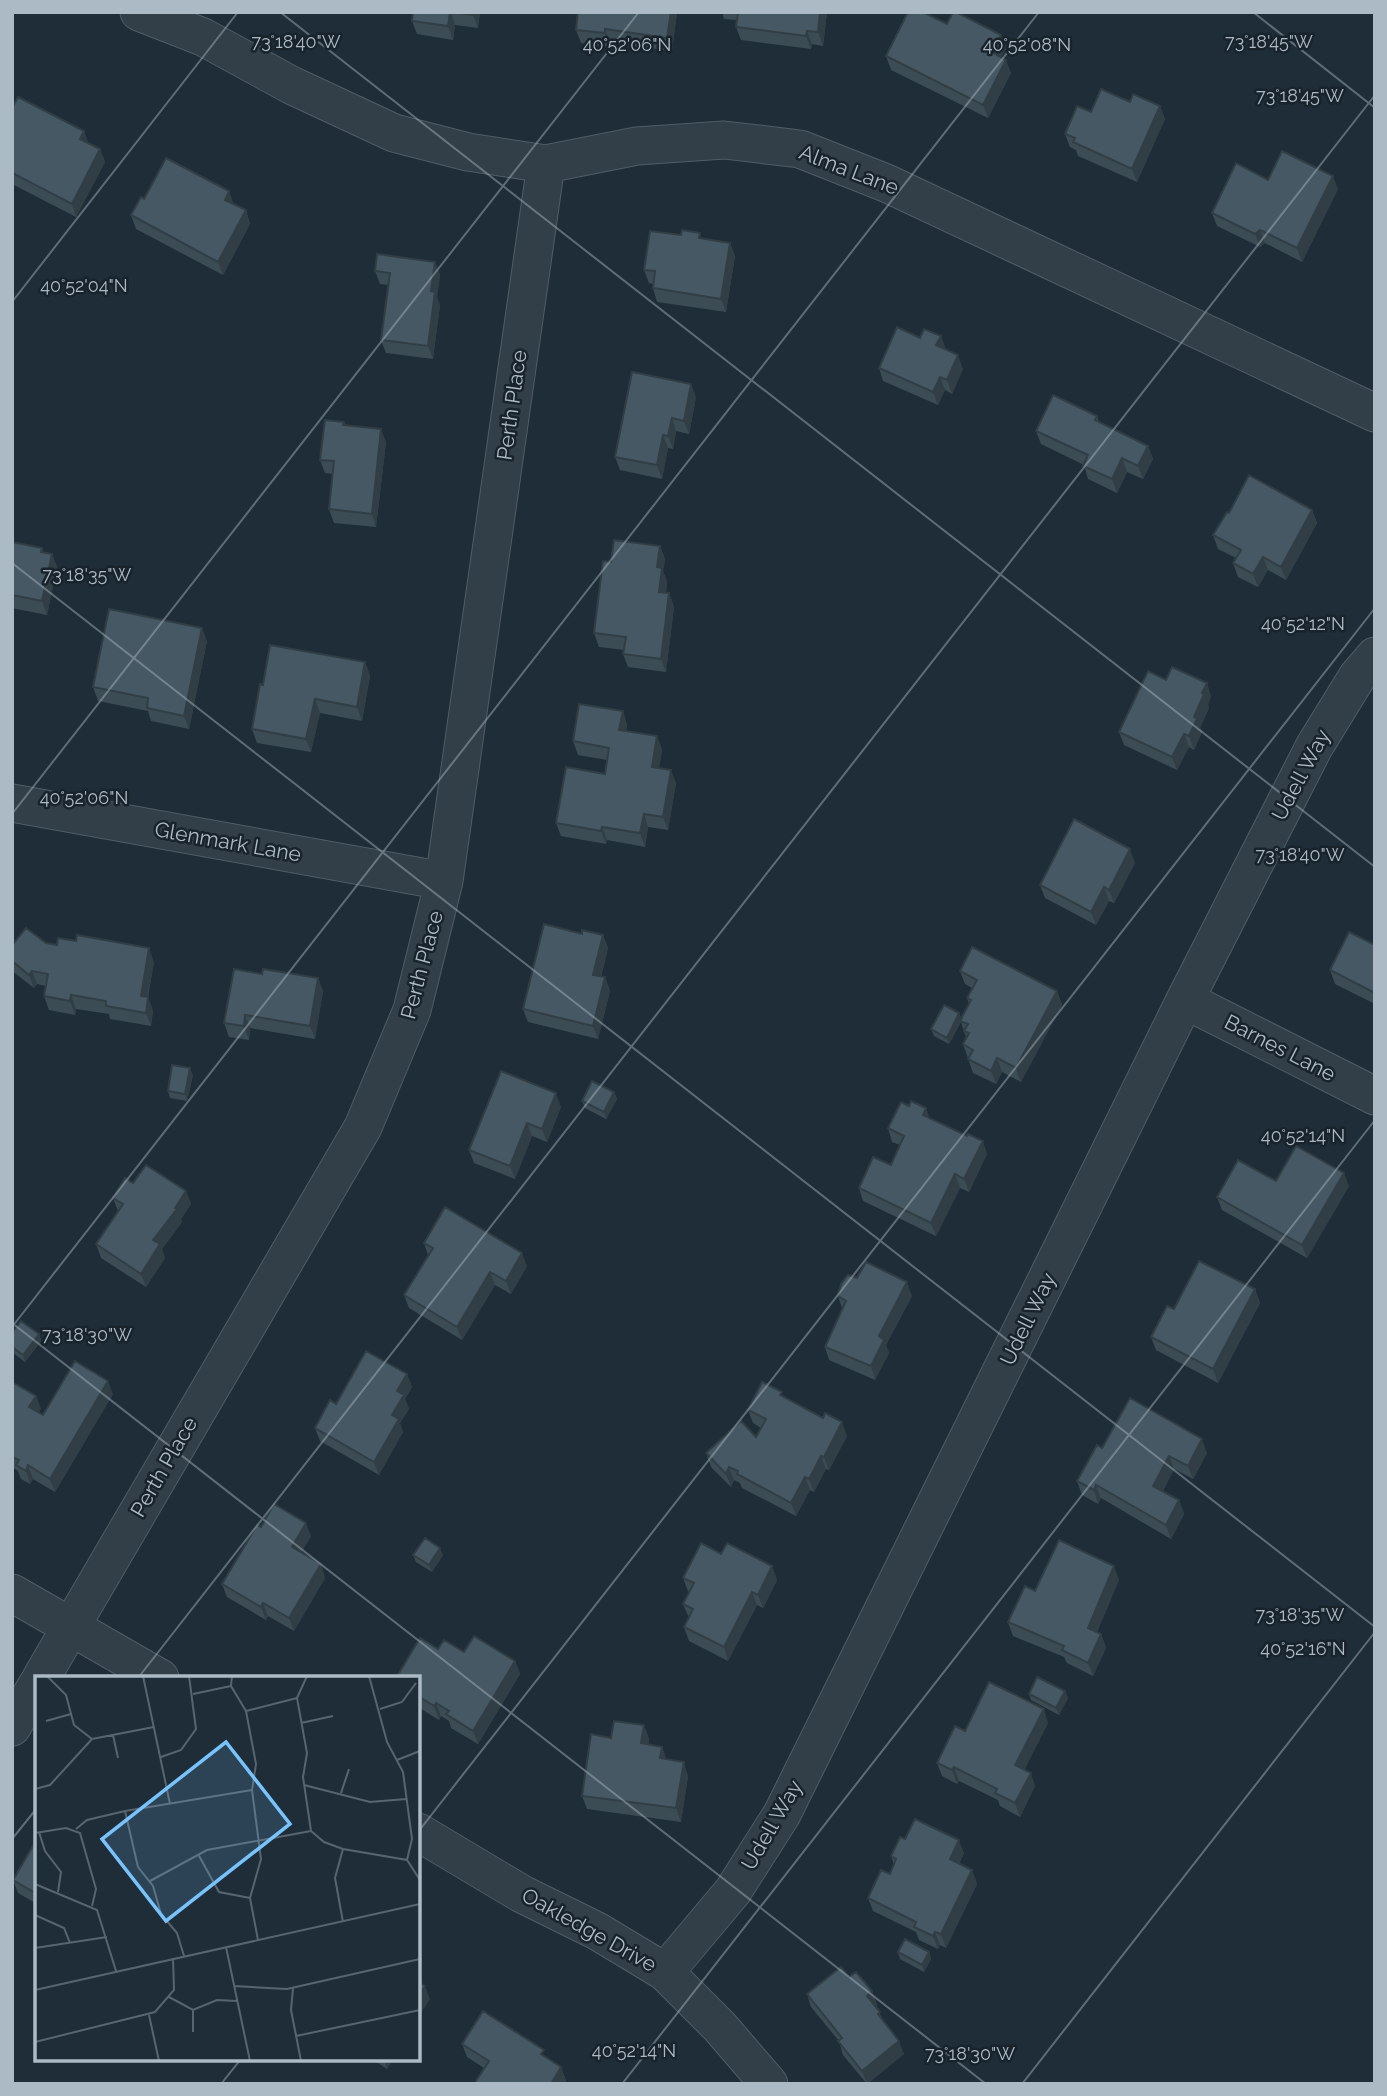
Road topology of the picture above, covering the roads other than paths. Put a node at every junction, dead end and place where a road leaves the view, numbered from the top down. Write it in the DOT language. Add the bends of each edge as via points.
graph roads {
  1 [pos="139,12"];
  2 [pos="208,24"];
  3 [pos="546,164"];
  4 [pos="1375,413"];
  5 [pos="1375,656"];
  6 [pos="12,803"];
  7 [pos="444,881"];
  8 [pos="1185,1000"];
  9 [pos="1375,1096"];
  10 [pos="12,1593"];
  11 [pos="72,1626"];
  12 [pos="42,1676"];
  13 [pos="157,1676"];
  14 [pos="35,1688"];
  15 [pos="12,1727"];
  16 [pos="420,1833"];
  17 [pos="665,1972"];
  18 [pos="769,2084"];
  1 -- 2 [label="street, Alma Lane"];
  2 -- 3 [label="street, Alma Lane" via="291,85 394,133 468,152"];
  3 -- 4 [label="street, Alma Lane" via="637,146 724,140 800,149 886,183"];
  3 -- 7 [label="street, Perth Place"];
  5 -- 8 [label="street, Udell Way" via="1314,747"];
  6 -- 7 [label="street, Glenmark Lane"];
  7 -- 11 [label="street, Perth Place" via="412,1010 363,1127"];
  8 -- 9 [label="street, Barnes Lane"];
  8 -- 17 [label="street, Udell Way" via="782,1814 733,1891"];
  10 -- 11 [label="street"];
  11 -- 12 [label="street, Perth Place"];
  11 -- 13 [label="street"];
  14 -- 15 [label="street"];
  16 -- 17 [label="street, Oakledge Drive"];
  17 -- 18 [label="street, Oakledge Drive"];
}
